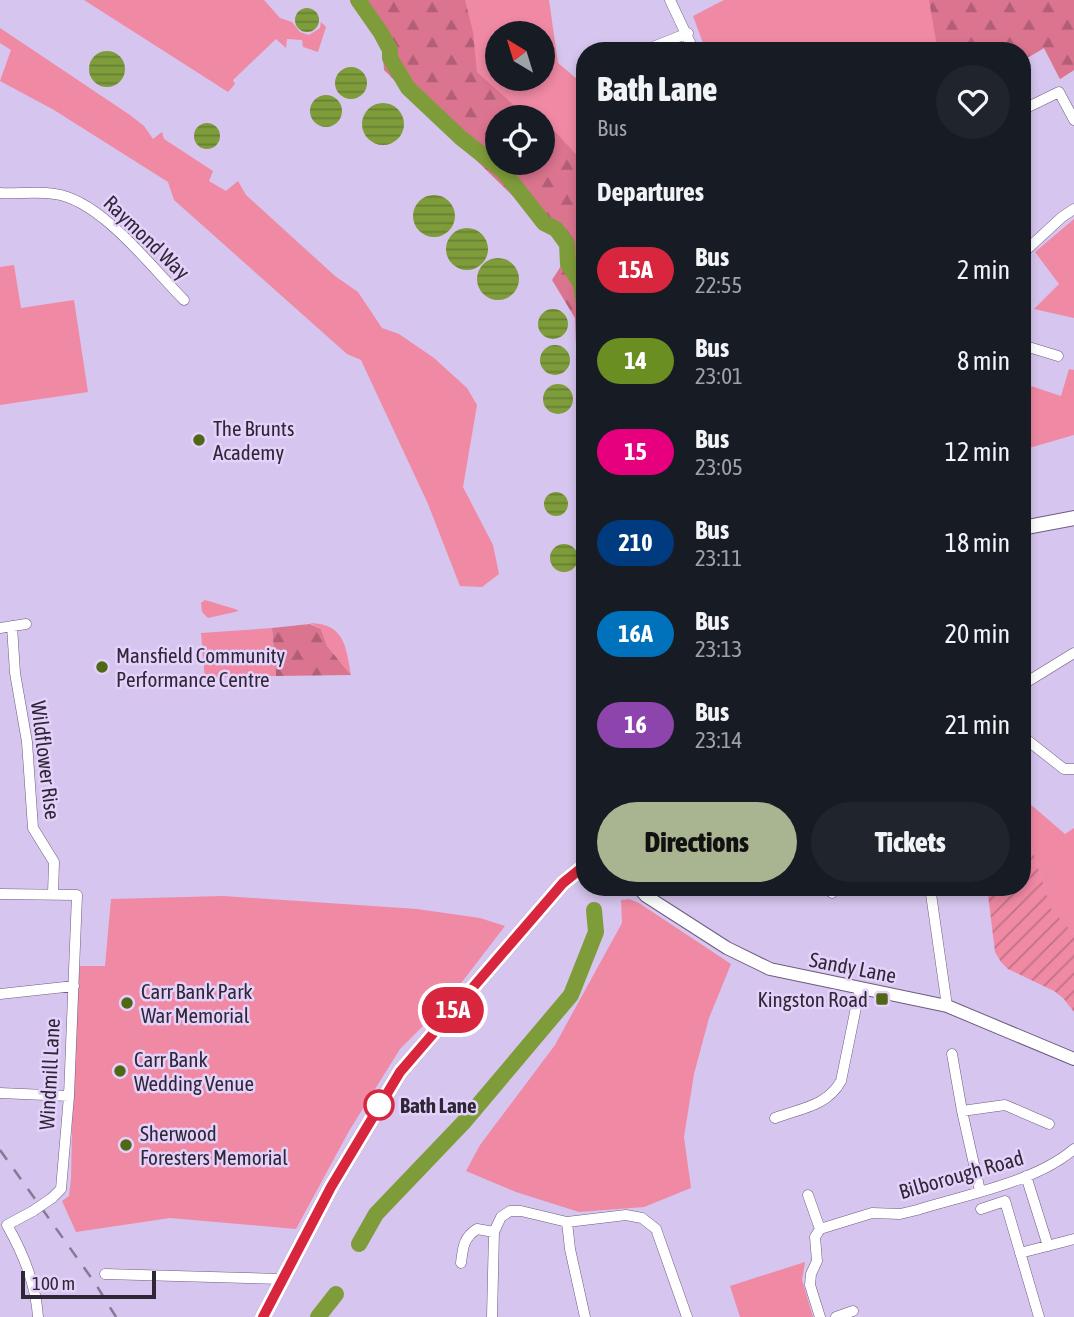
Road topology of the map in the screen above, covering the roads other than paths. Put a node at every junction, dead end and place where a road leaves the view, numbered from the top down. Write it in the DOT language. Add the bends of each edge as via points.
graph roads {
  1 [pos="670,0"];
  2 [pos="688,33"];
  3 [pos="666,42"];
  4 [pos="691,42"];
  5 [pos="1031,106"];
  6 [pos="1074,120"];
  7 [pos="0,194"];
  8 [pos="1074,209"];
  9 [pos="1031,245"];
  10 [pos="184,300"];
  11 [pos="1031,348"];
  12 [pos="1058,356"];
  13 [pos="1074,518"];
  14 [pos="1031,526"];
  15 [pos="26,624"];
  16 [pos="12,626"];
  17 [pos="0,628"];
  18 [pos="1074,653"];
  19 [pos="1031,679"];
  20 [pos="1031,743"];
  21 [pos="1074,769"];
  22 [pos="576,872"];
  23 [pos="0,894"];
  24 [pos="53,894"];
  25 [pos="646,896"];
  26 [pos="931,896"];
  27 [pos="74,986"];
  28 [pos="860,988"];
  29 [pos="0,994"];
  30 [pos="947,1006"];
  31 [pos="953,1054"];
  32 [pos="1074,1059"];
  33 [pos="0,1093"];
  34 [pos="69,1096"];
  35 [pos="962,1111"];
  36 [pos="775,1118"];
  37 [pos="1049,1124"];
  38 [pos="1074,1149"];
  39 [pos="1026,1177"];
  40 [pos="980,1191"];
  41 [pos="808,1195"];
  42 [pos="981,1209"];
  43 [pos="567,1222"];
  44 [pos="4,1224"];
  45 [pos="820,1229"];
  46 [pos="494,1232"];
  47 [pos="1074,1239"];
  48 [pos="1048,1245"];
  49 [pos="1020,1253"];
  50 [pos="461,1264"];
  51 [pos="105,1274"];
  52 [pos="282,1279"];
  53 [pos="853,1311"];
  54 [pos="38,1317"];
  55 [pos="262,1317"];
  56 [pos="492,1317"];
  57 [pos="585,1317"];
  58 [pos="687,1317"];
  59 [pos="820,1317"];
  60 [pos="836,1317"];
  61 [pos="1039,1317"];
  1 -- 2 [label="street"];
  2 -- 3 [label="street"];
  2 -- 4 [label="street"];
  5 -- 6 [label="street" via="1059,92"];
  7 -- 10 [label="street, Raymond Way" via="56,194 83,203 106,219"];
  8 -- 9 [label="street"];
  11 -- 12 [label="street"];
  13 -- 14 [label="main road"];
  15 -- 16 [label="street"];
  16 -- 17 [label="street"];
  16 -- 24 [label="street, Wildflower Rise" via="33,828 54,862"];
  18 -- 19 [label="street"];
  20 -- 21 [label="street" via="1064,769"];
  22 -- 52 [label="main road" via="400,1072 341,1168"];
  23 -- 24 [label="street"];
  24 -- 27 [label="street, Windmill Lane" via="77,895"];
  25 -- 28 [label="street, Sandy Lane" via="770,969"];
  26 -- 30 [label="street"];
  27 -- 29 [label="street"];
  27 -- 34 [label="street, Windmill Lane"];
  28 -- 30 [label="street, Sandy Lane"];
  28 -- 36 [label="street" via="835,1091 828,1099"];
  30 -- 32 [label="street, Sandy Lane"];
  31 -- 35 [label="street"];
  33 -- 34 [label="street"];
  34 -- 44 [label="street, Windmill Lane, bridge" via="61,1189 33,1212"];
  35 -- 37 [label="street" via="1005,1105"];
  35 -- 40 [label="street"];
  38 -- 39 [label="street, Bilborough Road" via="1059,1162"];
  39 -- 40 [label="street, Bilborough Road"];
  39 -- 48 [label="street"];
  40 -- 45 [label="street, Bilborough Road" via="917,1210 872,1213"];
  41 -- 45 [label="street"];
  42 -- 49 [label="street" via="1005,1201"];
  43 -- 46 [label="street" via="510,1211 500,1217"];
  43 -- 57 [label="street"];
  43 -- 58 [label="street" via="626,1215 642,1218 656,1229"];
  44 -- 54 [label="street" via="22,1251"];
  45 -- 59 [label="street" via="815,1237 817,1261 810,1285"];
  46 -- 50 [label="street" via="477,1229 470,1233 464,1239"];
  46 -- 56 [label="street"];
  47 -- 48 [label="street"];
  48 -- 49 [label="street"];
  49 -- 61 [label="street"];
  51 -- 52 [label="street"];
  52 -- 55 [label="main road"];
  53 -- 60 [label="street"];
}
